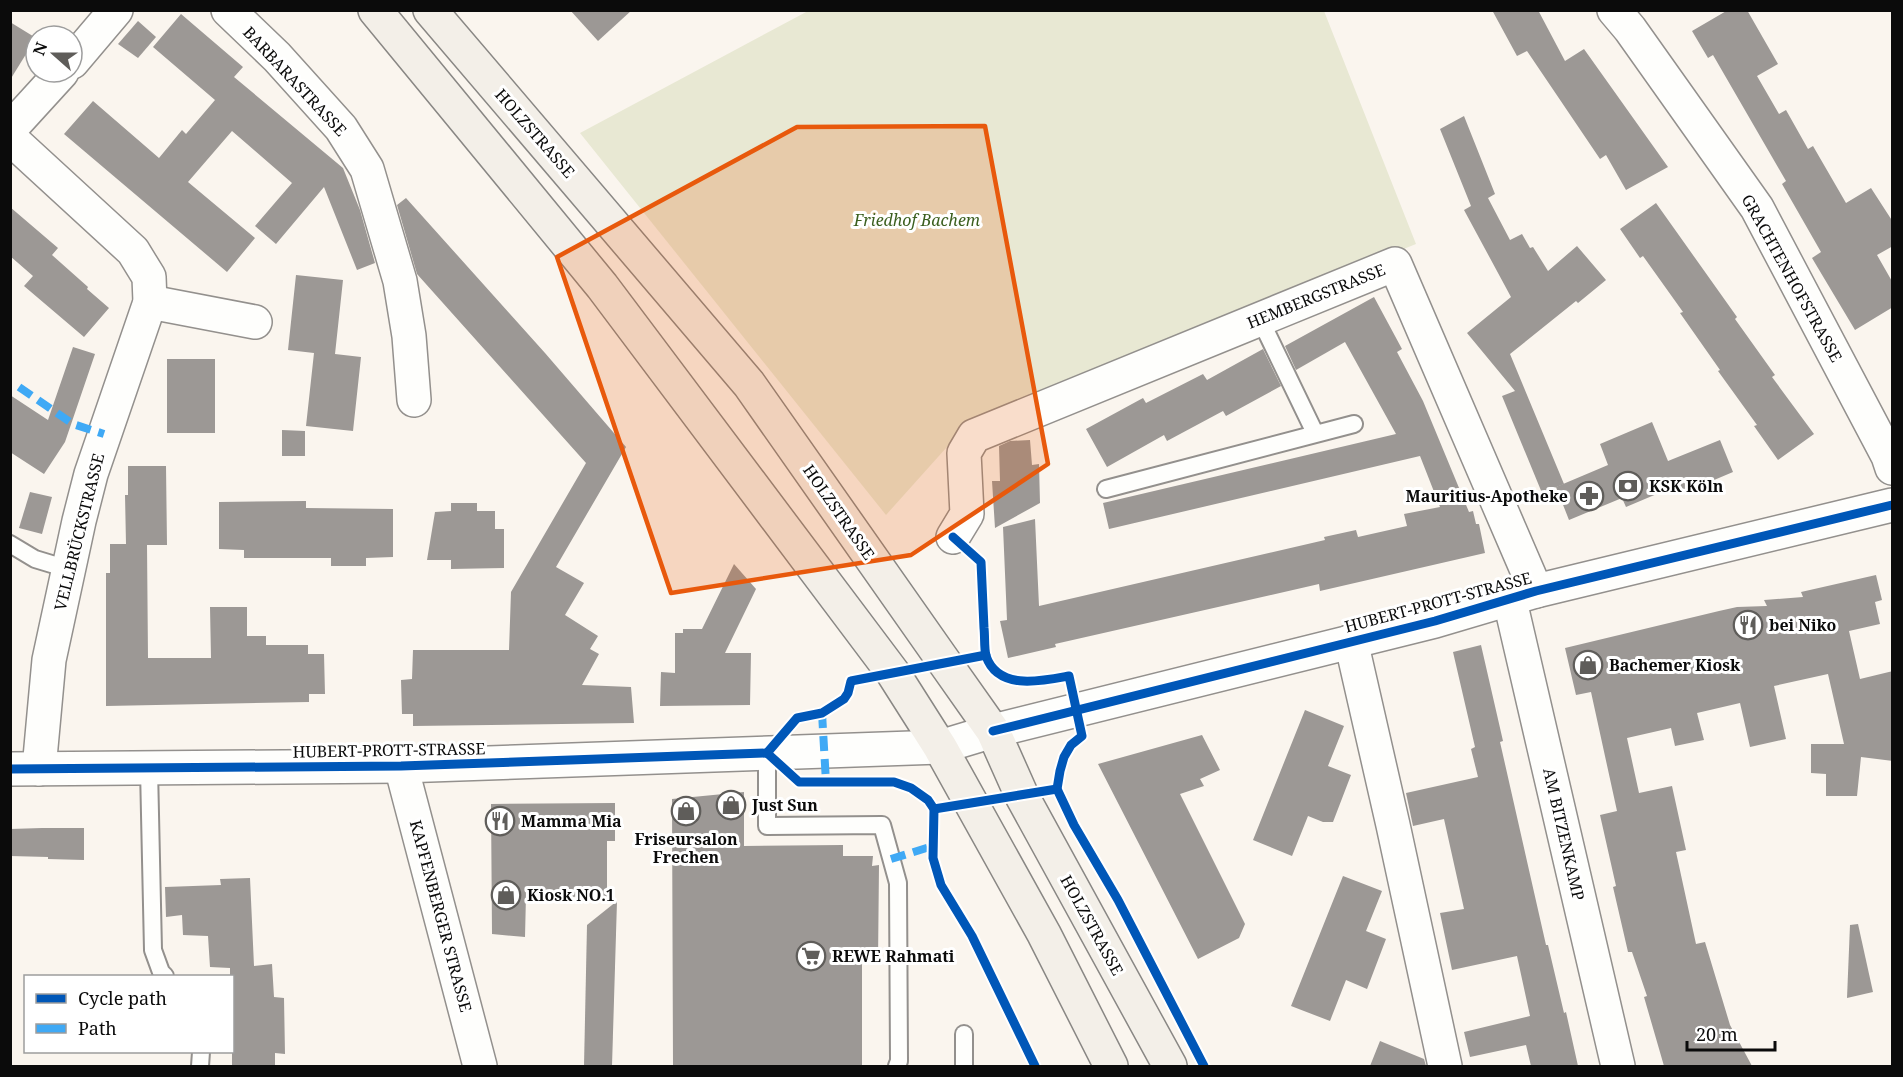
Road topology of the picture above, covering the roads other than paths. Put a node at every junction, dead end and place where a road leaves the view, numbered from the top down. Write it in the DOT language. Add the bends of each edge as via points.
graph roads {
  1 [pos="116,10"];
  2 [pos="228,10"];
  3 [pos="375,10"];
  4 [pos="430,10"];
  5 [pos="1614,10"];
  6 [pos="84,48"];
  7 [pos="52,84"];
  8 [pos="10,129"];
  9 [pos="10,138"];
  10 [pos="150,302"];
  11 [pos="1260,319"];
  12 [pos="255,322"];
  13 [pos="414,400"];
  14 [pos="1354,424"];
  15 [pos="1315,433"];
  16 [pos="1893,468"];
  17 [pos="1106,489"];
  18 [pos="1893,505"];
  19 [pos="953,537"];
  20 [pos="10,544"];
  21 [pos="68,568"];
  22 [pos="1523,596"];
  23 [pos="1351,641"];
  24 [pos="993,731"];
  25 [pos="940,747"];
  26 [pos="767,753"];
  27 [pos="401,766"];
  28 [pos="25,769"];
  29 [pos="149,769"];
  30 [pos="164,975"];
  31 [pos="964,1034"];
  32 [pos="480,1066"];
  33 [pos="897,1066"];
  34 [pos="964,1066"];
  35 [pos="1111,1066"];
  36 [pos="1170,1066"];
  37 [pos="1445,1066"];
  38 [pos="1618,1066"];
  1 -- 6 [label="street"];
  2 -- 13 [label="street, BARBARASTRASSE" via="341,128 367,169 400,281"];
  3 -- 25 [label="main road" via="602,286 893,673"];
  4 -- 24 [label="main road, HOLZSTRASSE" via="749,384"];
  5 -- 16 [label="street, GRACHTENHOFSTRASSE" via="1757,208"];
  7 -- 8 [label="street"];
  9 -- 10 [label="street, VELLBRÜCKSTRASSE" via="133,251 149,277"];
  10 -- 12 [label="street"];
  10 -- 21 [label="street, VELLBRÜCKSTRASSE" via="91,474"];
  11 -- 15 [label="lane"];
  11 -- 19 [label="street, HEMBERGSTRASSE" via="974,436 964,453 967,514"];
  11 -- 22 [label="street, HEMBERGSTRASSE" via="1395,264"];
  14 -- 15 [label="lane"];
  15 -- 17 [label="lane"];
  18 -- 22 [label="street, HUBERT-PROTT-STRASSE"];
  20 -- 21 [label="lane" via="35,559"];
  21 -- 28 [label="street, VELLBRÜCKSTRASSE"];
  22 -- 23 [label="street, HUBERT-PROTT-STRASSE"];
  22 -- 38 [label="street, AM BITZENKAMP"];
  23 -- 24 [label="street, HUBERT-PROTT-STRASSE"];
  23 -- 37 [label="street, HUBERT-PROTT-STRASSE"];
  24 -- 25 [label="street, HUBERT-PROTT-STRASSE"];
  24 -- 36 [label="main road, HOLZSTRASSE" via="1022,796"];
  25 -- 26 [label="street, HUBERT-PROTT-STRASSE"];
  25 -- 35 [label="main road" via="1044,934"];
  26 -- 27 [label="street, HUBERT-PROTT-STRASSE"];
  26 -- 33 [label="lane" via="767,826 882,825 898,883"];
  27 -- 29 [label="street, HUBERT-PROTT-STRASSE"];
  27 -- 32 [label="street, KAPFENBERGER STRASSE"];
  28 -- 29 [label="street, HUBERT-PROTT-STRASSE"];
  29 -- 30 [label="lane" via="153,950"];
  31 -- 34 [label="lane"];
}
